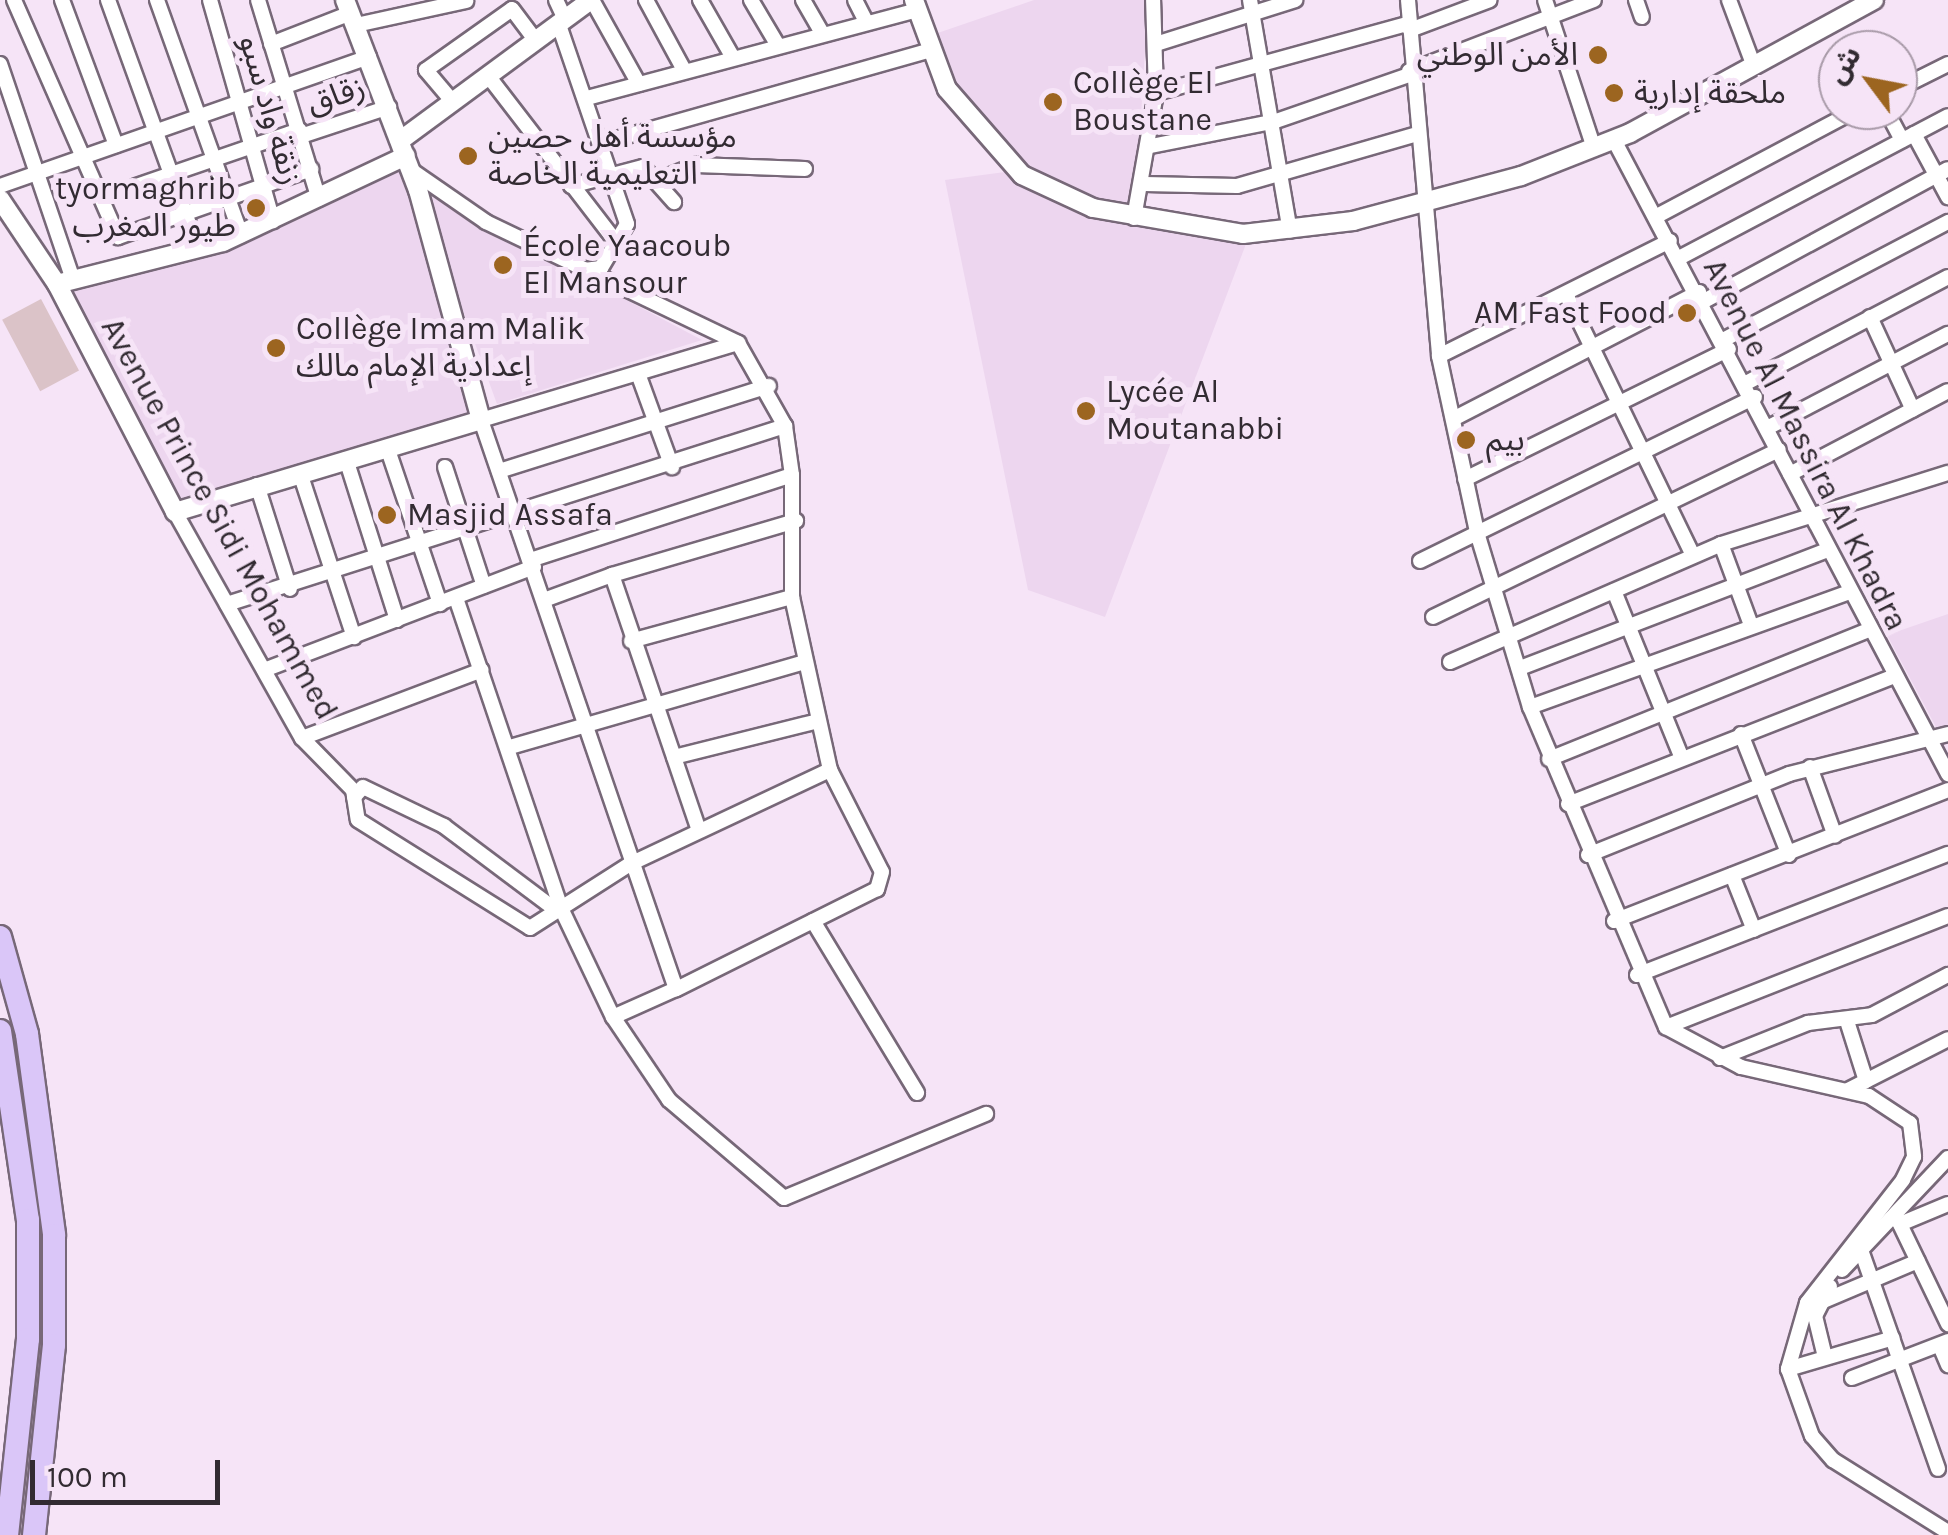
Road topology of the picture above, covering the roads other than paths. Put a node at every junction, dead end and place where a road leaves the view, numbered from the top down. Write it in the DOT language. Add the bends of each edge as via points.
graph roads {
  1 [pos="14,0"];
  2 [pos="62,0"];
  3 [pos="108,0"];
  4 [pos="157,0"];
  5 [pos="556,0"];
  6 [pos="592,0"];
  7 [pos="646,0"];
  8 [pos="700,0"];
  9 [pos="751,0"];
  10 [pos="803,0"];
  11 [pos="855,0"];
  12 [pos="1154,0"];
  13 [pos="1295,0"];
  14 [pos="1408,0"];
  15 [pos="1490,0"];
  16 [pos="1544,0"];
  17 [pos="1594,0"];
  18 [pos="1636,0"];
  19 [pos="1728,0"];
  20 [pos="1874,0"];
  21 [pos="261,1"];
  22 [pos="466,2"];
  23 [pos="916,5"];
  24 [pos="212,7"];
  25 [pos="1252,7"];
  26 [pos="349,9"];
  27 [pos="1551,16"];
  28 [pos="1642,17"];
  29 [pos="562,22"];
  30 [pos="866,22"];
  31 [pos="1410,27"];
  32 [pos="822,33"];
  33 [pos="536,41"];
  34 [pos="1159,43"];
  35 [pos="271,44"];
  36 [pos="777,44"];
  37 [pos="930,50"];
  38 [pos="732,56"];
  39 [pos="370,58"];
  40 [pos="0,64"];
  41 [pos="1753,64"];
  42 [pos="1948,64"];
  43 [pos="1264,68"];
  44 [pos="684,70"];
  45 [pos="1409,73"];
  46 [pos="489,76"];
  47 [pos="1918,79"];
  48 [pos="639,84"];
  49 [pos="287,88"];
  50 [pos="1156,92"];
  51 [pos="588,98"];
  52 [pos="454,102"];
  53 [pos="242,103"];
  54 [pos="389,107"];
  55 [pos="1948,116"];
  56 [pos="201,117"];
  57 [pos="1276,121"];
  58 [pos="1818,130"];
  59 [pos="1902,130"];
  60 [pos="155,132"];
  61 [pos="300,133"];
  62 [pos="1414,136"];
  63 [pos="1908,137"];
  64 [pos="1614,140"];
  65 [pos="602,143"];
  66 [pos="116,145"];
  67 [pos="256,145"];
  68 [pos="1151,146"];
  69 [pos="1594,148"];
  70 [pos="406,155"];
  71 [pos="76,158"];
  72 [pos="216,158"];
  73 [pos="805,168"];
  74 [pos="311,169"];
  75 [pos="35,170"];
  76 [pos="1942,172"];
  77 [pos="172,174"];
  78 [pos="611,174"];
  79 [pos="1283,176"];
  80 [pos="662,179"];
  81 [pos="1145,184"];
  82 [pos="266,185"];
  83 [pos="0,186"];
  84 [pos="136,186"];
  85 [pos="571,186"];
  86 [pos="228,198"];
  87 [pos="1948,198"];
  88 [pos="0,199"];
  89 [pos="319,199"];
  90 [pos="674,202"];
  91 [pos="1430,202"];
  92 [pos="185,214"];
  93 [pos="1657,216"];
  94 [pos="1134,218"];
  95 [pos="273,221"];
  96 [pos="1948,222"];
  97 [pos="1290,231"];
  98 [pos="242,234"];
  99 [pos="1670,241"];
  100 [pos="619,246"];
  101 [pos="198,249"];
  102 [pos="1680,258"];
  103 [pos="573,267"];
  104 [pos="1948,276"];
  105 [pos="65,282"];
  106 [pos="1566,294"];
  107 [pos="1702,296"];
  108 [pos="1870,317"];
  109 [pos="1948,334"];
  110 [pos="738,343"];
  111 [pos="1727,344"];
  112 [pos="1592,349"];
  113 [pos="1439,356"];
  114 [pos="1893,363"];
  115 [pos="640,379"];
  116 [pos="1748,382"];
  117 [pos="768,386"];
  118 [pos="1948,391"];
  119 [pos="1755,398"];
  120 [pos="1618,404"];
  121 [pos="1913,410"];
  122 [pos="1452,419"];
  123 [pos="481,420"];
  124 [pos="656,424"];
  125 [pos="786,426"];
  126 [pos="1769,427"];
  127 [pos="387,446"];
  128 [pos="1780,450"];
  129 [pos="1643,455"];
  130 [pos="346,459"];
  131 [pos="445,467"];
  132 [pos="672,467"];
  133 [pos="499,471"];
  134 [pos="300,473"];
  135 [pos="1948,473"];
  136 [pos="1790,474"];
  137 [pos="792,475"];
  138 [pos="1466,479"];
  139 [pos="257,485"];
  140 [pos="1667,504"];
  141 [pos="175,512"];
  142 [pos="1807,513"];
  143 [pos="516,516"];
  144 [pos="796,521"];
  145 [pos="464,532"];
  146 [pos="1478,536"];
  147 [pos="420,544"];
  148 [pos="1720,544"];
  149 [pos="1827,550"];
  150 [pos="378,556"];
  151 [pos="1693,556"];
  152 [pos="1420,561"];
  153 [pos="532,563"];
  154 [pos="332,572"];
  155 [pos="612,575"];
  156 [pos="1735,582"];
  157 [pos="484,586"];
  158 [pos="290,589"];
  159 [pos="1614,590"];
  160 [pos="1495,592"];
  161 [pos="1850,592"];
  162 [pos="792,597"];
  163 [pos="456,598"];
  164 [pos="544,600"];
  165 [pos="227,604"];
  166 [pos="440,604"];
  167 [pos="1433,617"];
  168 [pos="397,620"];
  169 [pos="1626,624"];
  170 [pos="1752,625"];
  171 [pos="1869,630"];
  172 [pos="1510,635"];
  173 [pos="354,637"];
  174 [pos="631,641"];
  175 [pos="804,662"];
  176 [pos="1450,662"];
  177 [pos="1645,667"];
  178 [pos="1520,668"];
  179 [pos="264,670"];
  180 [pos="482,670"];
  181 [pos="1892,677"];
  182 [pos="651,704"];
  183 [pos="1530,707"];
  184 [pos="1664,712"];
  185 [pos="818,721"];
  186 [pos="582,728"];
  187 [pos="1741,734"];
  188 [pos="1948,734"];
  189 [pos="302,738"];
  190 [pos="1932,738"];
  191 [pos="510,747"];
  192 [pos="1681,756"];
  193 [pos="674,757"];
  194 [pos="1549,760"];
  195 [pos="1810,767"];
  196 [pos="830,770"];
  197 [pos="1948,774"];
  198 [pos="1760,784"];
  199 [pos="1948,790"];
  200 [pos="354,797"];
  201 [pos="1568,804"];
  202 [pos="699,831"];
  203 [pos="1835,836"];
  204 [pos="1588,854"];
  205 [pos="1790,854"];
  206 [pos="1948,854"];
  207 [pos="630,864"];
  208 [pos="1732,875"];
  209 [pos="558,908"];
  210 [pos="1948,916"];
  211 [pos="813,921"];
  212 [pos="1614,921"];
  213 [pos="1754,930"];
  214 [pos="0,937"];
  215 [pos="1637,975"];
  216 [pos="1948,975"];
  217 [pos="676,990"];
  218 [pos="614,1017"];
  219 [pos="1847,1021"];
  220 [pos="1666,1027"];
  221 [pos="0,1031"];
  222 [pos="1948,1040"];
  223 [pos="1720,1058"];
  224 [pos="1866,1082"];
  225 [pos="1848,1090"];
  226 [pos="917,1094"];
  227 [pos="986,1114"];
  228 [pos="1948,1158"];
  229 [pos="1947,1208"];
  230 [pos="1898,1221"];
  231 [pos="1861,1250"];
  232 [pos="1918,1261"];
  233 [pos="1874,1282"];
  234 [pos="1941,1290"];
  235 [pos="1820,1302"];
  236 [pos="1948,1324"];
  237 [pos="1893,1338"];
  238 [pos="1944,1344"];
  239 [pos="1825,1356"];
  240 [pos="1902,1362"];
  241 [pos="1948,1366"];
  242 [pos="1788,1369"];
  243 [pos="1852,1378"];
  244 [pos="1938,1469"];
  245 [pos="1948,1532"];
  246 [pos="7,1535"];
  247 [pos="34,1535"];
  1 -- 71 [label="street" via="50,70"];
  2 -- 66 [label="street"];
  3 -- 60 [label="street"];
  4 -- 56 [label="street"];
  5 -- 29 [label="street"];
  6 -- 29 [label="street"];
  6 -- 48 [label="street"];
  7 -- 44 [label="street"];
  8 -- 38 [label="street"];
  9 -- 36 [label="street"];
  10 -- 32 [label="street"];
  11 -- 30 [label="street"];
  12 -- 34 [label="street"];
  13 -- 25 [label="street"];
  14 -- 31 [label="street"];
  15 -- 31 [label="street"];
  16 -- 27 [label="street"];
  17 -- 27 [label="street"];
  18 -- 28 [label="street"];
  19 -- 41 [label="street"];
  20 -- 41 [label="street"];
  21 -- 35 [label="street"];
  22 -- 26 [label="street"];
  23 -- 30 [label="street"];
  23 -- 37 [label="street"];
  24 -- 53 [label="street, زنقة واد سبو"];
  25 -- 34 [label="street"];
  25 -- 43 [label="street"];
  26 -- 35 [label="street"];
  26 -- 39 [label="street"];
  27 -- 45 [label="street"];
  27 -- 69 [label="street"];
  29 -- 33 [label="street"];
  29 -- 51 [label="street"];
  30 -- 32 [label="street"];
  31 -- 43 [label="street"];
  31 -- 45 [label="street"];
  32 -- 36 [label="street"];
  33 -- 46 [label="street"];
  33 -- 52 [label="street" via="512,9 428,69"];
  34 -- 50 [label="street"];
  35 -- 49 [label="street"];
  36 -- 38 [label="street"];
  37 -- 65 [label="street"];
  37 -- 94 [label="street" via="963,113 1022,175 1058,196"];
  38 -- 44 [label="street"];
  39 -- 49 [label="street"];
  39 -- 54 [label="street"];
  40 -- 75 [label="street"];
  41 -- 64 [label="street"];
  42 -- 47 [label="street"];
  43 -- 50 [label="street"];
  43 -- 57 [label="street"];
  44 -- 48 [label="street"];
  45 -- 57 [label="street"];
  45 -- 62 [label="street"];
  46 -- 52 [label="street"];
  46 -- 85 [label="street"];
  48 -- 51 [label="street"];
  49 -- 53 [label="street"];
  49 -- 61 [label="street"];
  50 -- 68 [label="street"];
  51 -- 65 [label="street"];
  52 -- 70 [label="street"];
  53 -- 56 [label="street"];
  53 -- 67 [label="street, زنقة واد سبو"];
  54 -- 61 [label="street, زقاق"];
  54 -- 70 [label="street"];
  55 -- 63 [label="street"];
  56 -- 60 [label="street"];
  56 -- 72 [label="street"];
  57 -- 68 [label="street"];
  57 -- 79 [label="street"];
  58 -- 93 [label="street"];
  59 -- 63 [label="street"];
  60 -- 66 [label="street"];
  60 -- 77 [label="street"];
  61 -- 67 [label="street, زقاق"];
  61 -- 74 [label="street"];
  62 -- 79 [label="street"];
  62 -- 91 [label="street"];
  63 -- 76 [label="street"];
  63 -- 102 [label="street"];
  64 -- 69 [label="street"];
  64 -- 93 [label="street, Avenue Al Massira Al Khadra"];
  65 -- 78 [label="street"];
  66 -- 71 [label="street"];
  67 -- 72 [label="street, زقاق"];
  67 -- 82 [label="street, زنقة واد سبو"];
  68 -- 81 [label="street"];
  69 -- 91 [label="street"];
  70 -- 89 [label="street"];
  70 -- 103 [label="street"];
  70 -- 123 [label="street"];
  71 -- 75 [label="street"];
  71 -- 92 [label="street" via="118,237"];
  72 -- 77 [label="street, زقاق"];
  72 -- 86 [label="street"];
  73 -- 80 [label="street" via="696,165"];
  74 -- 82 [label="street"];
  74 -- 89 [label="street"];
  75 -- 83 [label="street"];
  75 -- 105 [label="street"];
  76 -- 87 [label="street"];
  76 -- 107 [label="street"];
  77 -- 84 [label="street, زقاق"];
  77 -- 92 [label="street"];
  78 -- 80 [label="street" via="643,167"];
  78 -- 85 [label="street"];
  78 -- 100 [label="street" via="627,224"];
  79 -- 81 [label="street" via="1215,188"];
  79 -- 97 [label="street"];
  80 -- 90 [label="street"];
  81 -- 94 [label="street"];
  82 -- 86 [label="street"];
  82 -- 95 [label="street, زنقة واد سبو"];
  85 -- 100 [label="street"];
  86 -- 92 [label="street"];
  86 -- 98 [label="street"];
  88 -- 105 [label="street, Avenue Prince Sidi Mohammed"];
  89 -- 95 [label="street"];
  91 -- 97 [label="street"];
  91 -- 113 [label="street"];
  92 -- 101 [label="street"];
  93 -- 99 [label="street, Avenue Al Massira Al Khadra"];
  94 -- 97 [label="street" via="1242,234"];
  95 -- 98 [label="street"];
  96 -- 111 [label="street"];
  98 -- 101 [label="street"];
  99 -- 102 [label="street, Avenue Al Massira Al Khadra"];
  99 -- 106 [label="street"];
  100 -- 103 [label="street" via="601,268"];
  101 -- 105 [label="street"];
  102 -- 107 [label="street, Avenue Al Massira Al Khadra"];
  103 -- 110 [label="street"];
  104 -- 108 [label="street"];
  105 -- 141 [label="street, Avenue Prince Sidi Mohammed"];
  106 -- 112 [label="street"];
  106 -- 113 [label="street"];
  107 -- 111 [label="street, Avenue Al Massira Al Khadra"];
  107 -- 112 [label="street"];
  108 -- 114 [label="street"];
  108 -- 116 [label="street"];
  109 -- 114 [label="street"];
  110 -- 115 [label="street"];
  110 -- 117 [label="street"];
  111 -- 116 [label="street, Avenue Al Massira Al Khadra"];
  111 -- 120 [label="street"];
  112 -- 120 [label="street"];
  112 -- 122 [label="street"];
  113 -- 122 [label="street"];
  114 -- 121 [label="street"];
  114 -- 126 [label="street"];
  115 -- 123 [label="street"];
  115 -- 124 [label="street"];
  116 -- 119 [label="street, Avenue Al Massira Al Khadra"];
  117 -- 124 [label="street"];
  117 -- 125 [label="street"];
  118 -- 121 [label="street"];
  119 -- 126 [label="street, Avenue Al Massira Al Khadra"];
  119 -- 129 [label="street"];
  120 -- 129 [label="street"];
  120 -- 138 [label="street"];
  121 -- 136 [label="street"];
  122 -- 138 [label="street"];
  123 -- 127 [label="street"];
  123 -- 133 [label="street"];
  124 -- 132 [label="street"];
  124 -- 133 [label="street"];
  125 -- 132 [label="street"];
  125 -- 137 [label="street"];
  126 -- 128 [label="street, Avenue Al Massira Al Khadra"];
  127 -- 130 [label="street"];
  127 -- 147 [label="street"];
  128 -- 136 [label="street, Avenue Al Massira Al Khadra"];
  128 -- 140 [label="street"];
  129 -- 140 [label="street"];
  129 -- 146 [label="street"];
  130 -- 134 [label="street"];
  130 -- 150 [label="street"];
  131 -- 145 [label="street"];
  132 -- 143 [label="street"];
  133 -- 143 [label="street"];
  134 -- 139 [label="street"];
  134 -- 154 [label="street"];
  135 -- 142 [label="street"];
  136 -- 142 [label="street, Avenue Al Massira Al Khadra"];
  137 -- 144 [label="street"];
  137 -- 153 [label="street"];
  138 -- 146 [label="street"];
  139 -- 141 [label="street"];
  139 -- 158 [label="street"];
  140 -- 151 [label="street"];
  140 -- 160 [label="street"];
  141 -- 165 [label="street, Avenue Prince Sidi Mohammed"];
  142 -- 148 [label="street"];
  142 -- 149 [label="street, Avenue Al Massira Al Khadra"];
  143 -- 145 [label="street"];
  143 -- 153 [label="street"];
  144 -- 155 [label="street"];
  144 -- 162 [label="street"];
  145 -- 147 [label="street"];
  145 -- 157 [label="street"];
  146 -- 152 [label="street"];
  146 -- 160 [label="street"];
  147 -- 150 [label="street"];
  147 -- 166 [label="street"];
  148 -- 151 [label="street"];
  148 -- 156 [label="street"];
  149 -- 156 [label="street"];
  149 -- 161 [label="street, Avenue Al Massira Al Khadra"];
  150 -- 154 [label="street"];
  150 -- 168 [label="street"];
  151 -- 159 [label="street"];
  153 -- 157 [label="street"];
  153 -- 164 [label="street"];
  154 -- 158 [label="street"];
  154 -- 173 [label="street"];
  155 -- 164 [label="street"];
  155 -- 174 [label="street"];
  156 -- 169 [label="street"];
  156 -- 170 [label="street"];
  157 -- 163 [label="street"];
  158 -- 165 [label="street"];
  159 -- 169 [label="street"];
  159 -- 172 [label="street"];
  160 -- 167 [label="street"];
  160 -- 172 [label="street"];
  161 -- 170 [label="street"];
  161 -- 171 [label="street, Avenue Al Massira Al Khadra"];
  162 -- 174 [label="street"];
  162 -- 175 [label="street"];
  163 -- 166 [label="street"];
  163 -- 180 [label="street"];
  164 -- 186 [label="street"];
  165 -- 179 [label="street, Avenue Prince Sidi Mohammed"];
  166 -- 168 [label="street"];
  168 -- 173 [label="street"];
  169 -- 177 [label="street"];
  169 -- 178 [label="street"];
  170 -- 177 [label="street"];
  171 -- 181 [label="street, Avenue Al Massira Al Khadra"];
  171 -- 184 [label="street"];
  172 -- 176 [label="street"];
  172 -- 178 [label="street"];
  173 -- 179 [label="street"];
  174 -- 182 [label="street"];
  175 -- 182 [label="street"];
  175 -- 185 [label="street"];
  177 -- 183 [label="street"];
  177 -- 184 [label="street"];
  178 -- 183 [label="street"];
  179 -- 189 [label="street, Avenue Prince Sidi Mohammed"];
  180 -- 189 [label="street"];
  180 -- 191 [label="street"];
  181 -- 187 [label="street"];
  181 -- 190 [label="street, Avenue Al Massira Al Khadra"];
  182 -- 186 [label="street"];
  182 -- 193 [label="street"];
  183 -- 194 [label="street"];
  184 -- 192 [label="street"];
  184 -- 194 [label="street"];
  185 -- 193 [label="street"];
  185 -- 196 [label="street"];
  186 -- 191 [label="street"];
  186 -- 207 [label="street"];
  187 -- 192 [label="street"];
  187 -- 198 [label="street"];
  188 -- 190 [label="street"];
  189 -- 200 [label="street, Avenue Prince Sidi Mohammed"];
  190 -- 195 [label="street"];
  190 -- 197 [label="street, Avenue Al Massira Al Khadra"];
  191 -- 209 [label="street"];
  192 -- 201 [label="street"];
  193 -- 202 [label="street"];
  194 -- 201 [label="street"];
  195 -- 198 [label="street"];
  195 -- 203 [label="street"];
  196 -- 202 [label="street"];
  196 -- 211 [label="street" via="882,872 877,889"];
  198 -- 204 [label="street"];
  198 -- 205 [label="street"];
  199 -- 203 [label="street"];
  200 -- 209 [label="street" via="363,787 444,826"];
  200 -- 209 [label="street, Avenue Prince Sidi Mohammed" via="358,820 530,928"];
  201 -- 204 [label="street"];
  202 -- 207 [label="street"];
  203 -- 205 [label="street"];
  204 -- 212 [label="street"];
  205 -- 208 [label="street"];
  206 -- 213 [label="street"];
  207 -- 209 [label="street"];
  207 -- 217 [label="street"];
  208 -- 212 [label="street"];
  208 -- 213 [label="street"];
  209 -- 218 [label="street"];
  210 -- 220 [label="street"];
  211 -- 217 [label="street"];
  211 -- 226 [label="street"];
  212 -- 215 [label="street"];
  213 -- 215 [label="street"];
  214 -- 247 [label="highway" via="30,1051 54,1235 54,1345"];
  215 -- 220 [label="street"];
  216 -- 219 [label="street"];
  217 -- 218 [label="street"];
  218 -- 227 [label="street" via="669,1100 784,1198"];
  219 -- 223 [label="street" via="1790,1028"];
  219 -- 224 [label="street"];
  220 -- 223 [label="street"];
  221 -- 246 [label="highway" via="28,1220 25,1378"];
  222 -- 224 [label="street"];
  223 -- 225 [label="street"];
  224 -- 225 [label="street"];
  225 -- 242 [label="street" via="1904,1116 1914,1157 1807,1304"];
  228 -- 230 [label="street"];
  229 -- 230 [label="street"];
  230 -- 231 [label="street"];
  230 -- 232 [label="street"];
  231 -- 233 [label="street"];
  231 -- 235 [label="street"];
  232 -- 233 [label="street"];
  232 -- 234 [label="street"];
  233 -- 235 [label="street"];
  233 -- 237 [label="street"];
  234 -- 236 [label="street"];
  235 -- 239 [label="street"];
  237 -- 239 [label="street"];
  237 -- 240 [label="street"];
  238 -- 240 [label="street"];
  238 -- 241 [label="street"];
  239 -- 242 [label="street"];
  240 -- 243 [label="street"];
  240 -- 244 [label="street"];
  242 -- 245 [label="street" via="1805,1421 1833,1460"];
}
